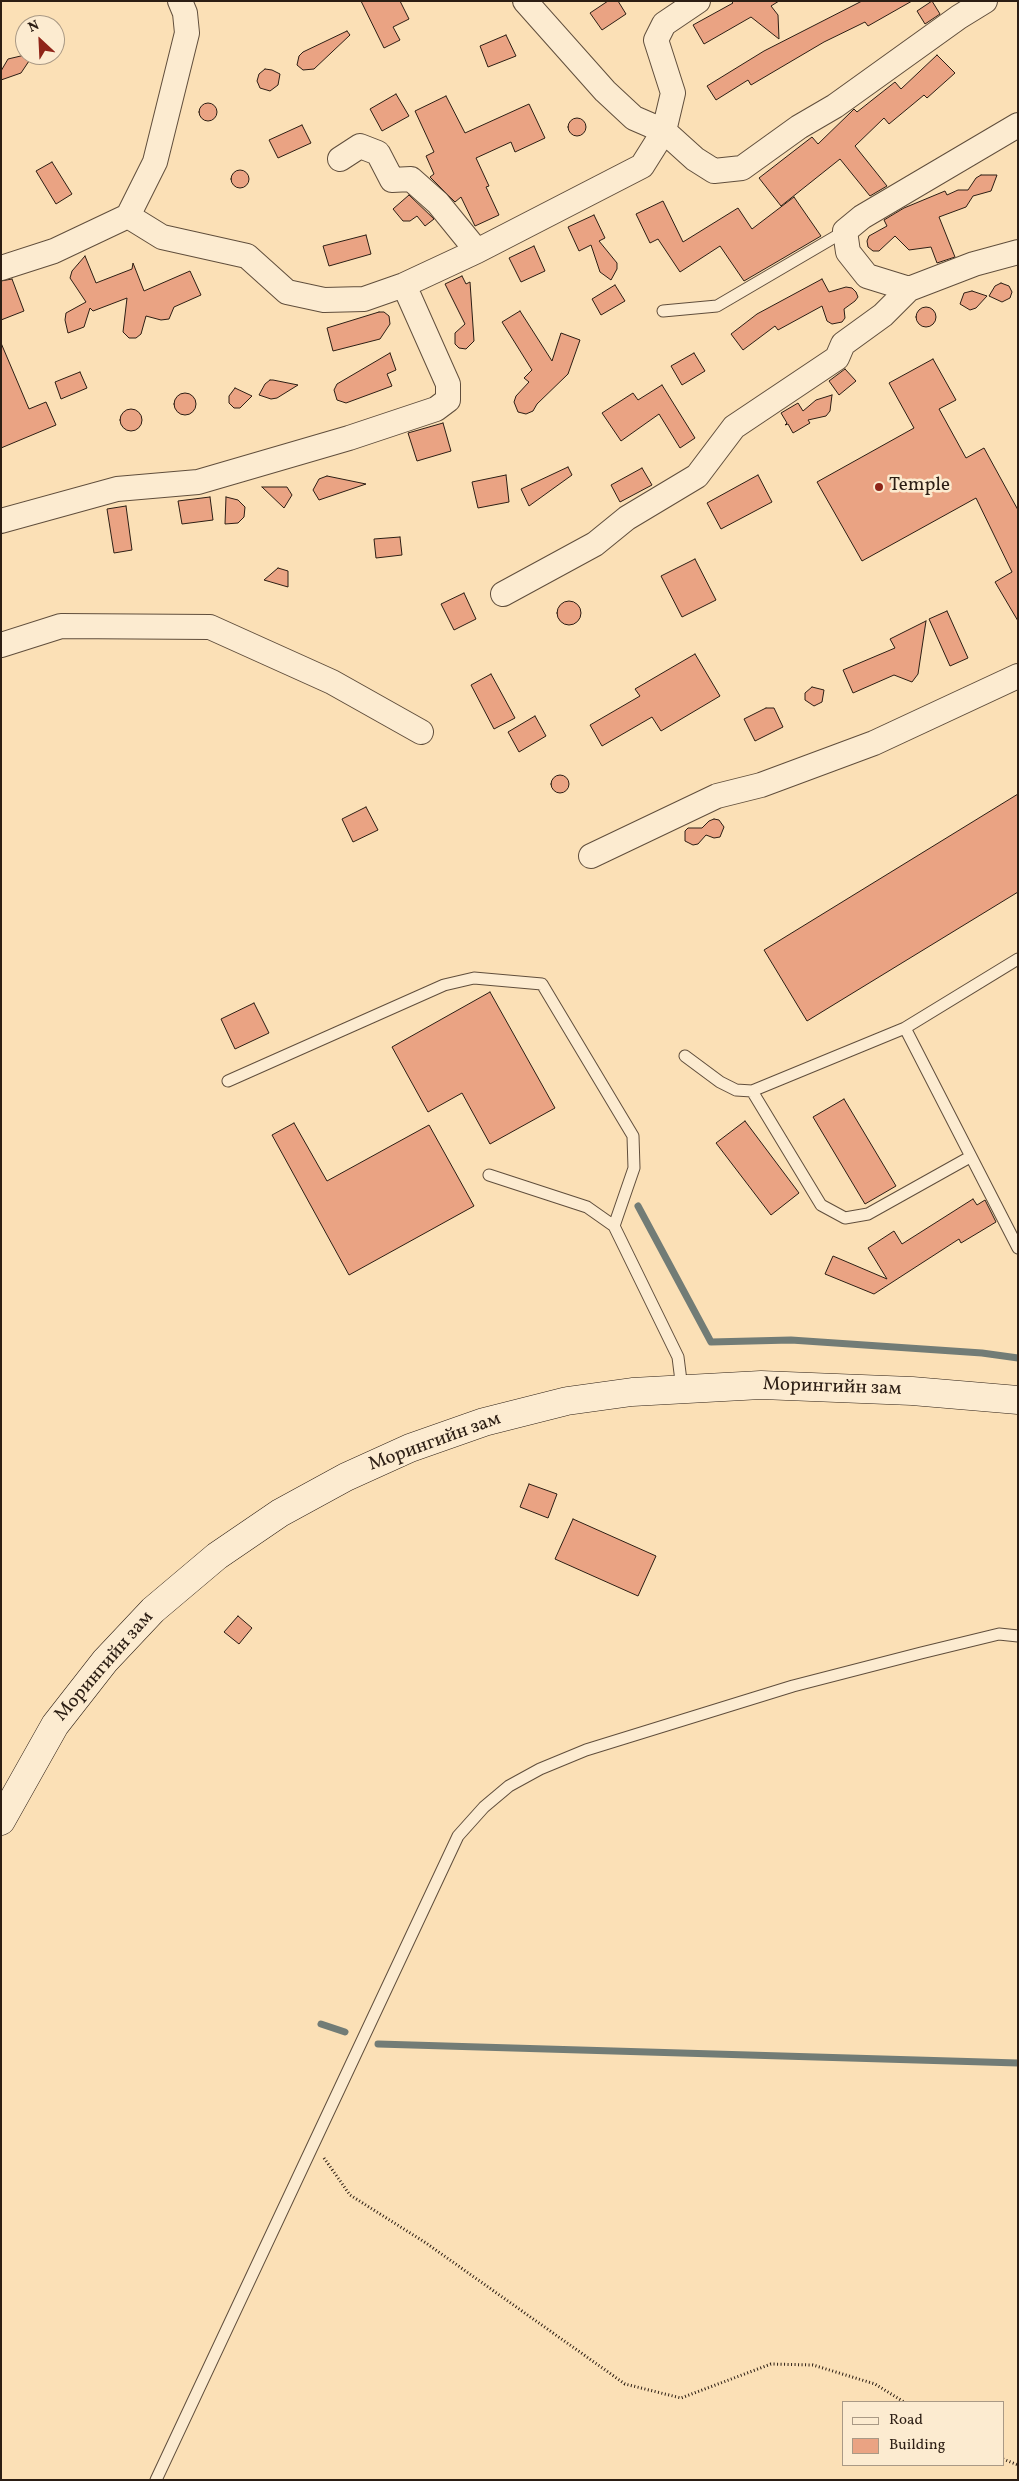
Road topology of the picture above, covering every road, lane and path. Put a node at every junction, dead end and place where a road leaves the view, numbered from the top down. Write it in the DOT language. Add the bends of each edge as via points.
graph roads {
  1 [pos="180,1"];
  2 [pos="525,1"];
  3 [pos="698,1"];
  4 [pos="985,1"];
  5 [pos="1018,125"];
  6 [pos="664,131"];
  7 [pos="340,159"];
  8 [pos="128,216"];
  9 [pos="846,231"];
  10 [pos="478,251"];
  11 [pos="1018,252"];
  12 [pos="1,268"];
  13 [pos="404,285"];
  14 [pos="910,289"];
  15 [pos="662,311"];
  16 [pos="1,521"];
  17 [pos="503,594"];
  18 [pos="1,645"];
  19 [pos="1018,676"];
  20 [pos="421,732"];
  21 [pos="591,856"];
  22 [pos="1018,959"];
  23 [pos="905,1028"];
  24 [pos="685,1056"];
  25 [pos="228,1081"];
  26 [pos="752,1091"];
  27 [pos="970,1157"];
  28 [pos="489,1175"];
  29 [pos="614,1226"];
  30 [pos="1018,1248"];
  31 [pos="682,1389"];
  32 [pos="1018,1400"];
  33 [pos="1018,1636"];
  34 [pos="1,1821"];
  35 [pos="313,2143"];
  36 [pos="902,2401"];
  37 [pos="1004,2459"];
  38 [pos="1018,2466"];
  39 [pos="156,2480"];
  1 -- 8 [label="street" via="187,33 155,162"];
  2 -- 6 [label="street" via="634,118"];
  3 -- 6 [label="street" via="664,24 656,40 673,93"];
  4 -- 6 [label="street" via="742,168 714,171 695,160"];
  5 -- 9 [label="street" via="862,217"];
  6 -- 10 [label="street" via="642,166"];
  7 -- 10 [label="street" via="360,146 378,154 392,180 411,179 438,203"];
  8 -- 12 [label="street" via="54,251"];
  8 -- 13 [label="street" via="162,237 247,256 288,292 324,300 364,299"];
  9 -- 14 [label="street" via="848,252 867,276"];
  9 -- 15 [label="lane" via="717,306"];
  10 -- 13 [label="street"];
  11 -- 14 [label="street" via="974,264"];
  13 -- 16 [label="street" via="448,384 448,400 436,409 198,482 117,489"];
  14 -- 17 [label="street" via="883,316 843,344 837,358 734,427 696,476 627,518 595,544"];
  18 -- 20 [label="street" via="61,626 210,627 332,682"];
  19 -- 21 [label="street" via="874,743 761,785 717,796"];
  22 -- 23 [label="lane"];
  23 -- 26 [label="lane"];
  23 -- 27 [label="lane"];
  24 -- 26 [label="lane" via="720,1082 736,1090"];
  25 -- 29 [label="lane" via="444,984 474,978 542,984 633,1136 634,1168"];
  26 -- 27 [label="lane" via="821,1205 845,1218 868,1214"];
  27 -- 30 [label="lane"];
  28 -- 29 [label="lane" via="587,1207"];
  29 -- 31 [label="lane" via="678,1357"];
  31 -- 32 [label="main road, Морингийн зам" via="761,1385 912,1391"];
  31 -- 34 [label="main road, Морингийн зам" via="568,1400 484,1422 410,1448 346,1477 280,1513 210,1562 153,1610 105,1661 55,1725"];
  33 -- 35 [label="lane" via="999,1634 793,1686 586,1750 540,1768 509,1786 484,1807 458,1836"];
  35 -- 36 [label="path" via="350,2195 434,2249 625,2384 681,2398 771,2364 813,2365 875,2384"];
  35 -- 39 [label="lane"];
  37 -- 38 [label="path"];
}
